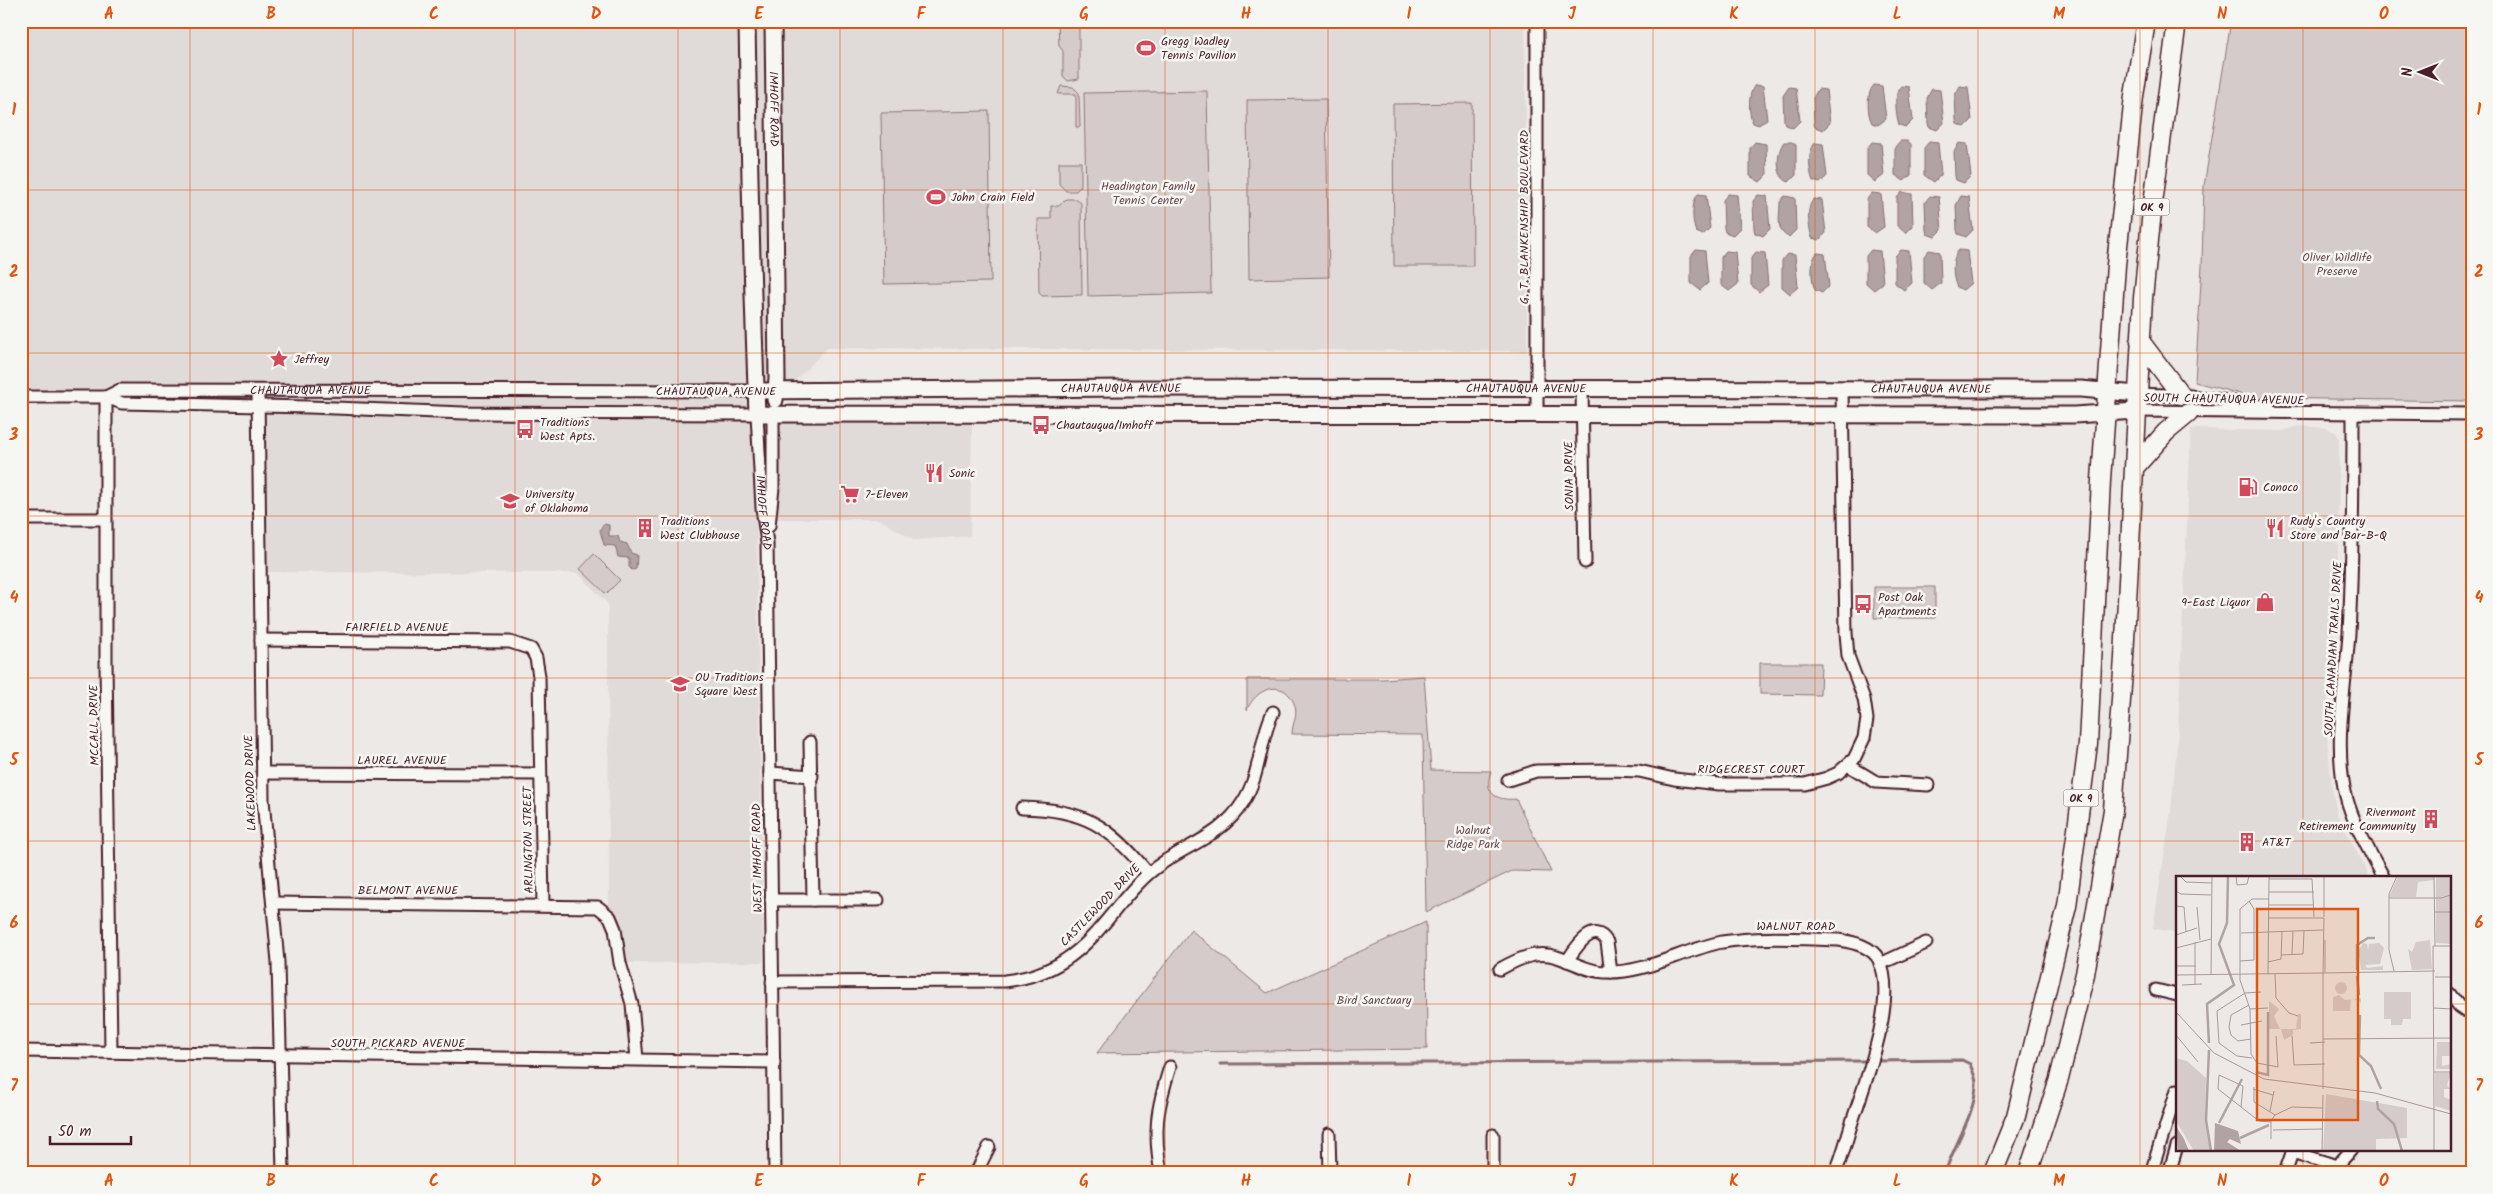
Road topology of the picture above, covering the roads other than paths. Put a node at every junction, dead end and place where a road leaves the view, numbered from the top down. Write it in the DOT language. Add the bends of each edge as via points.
graph roads {
  1 [pos="747,21"];
  2 [pos="773,21"];
  3 [pos="1537,21"];
  4 [pos="2146,21"];
  5 [pos="2177,21"];
  6 [pos="2140,341"];
  7 [pos="1537,390"];
  8 [pos="1582,390"];
  9 [pos="1842,390"];
  10 [pos="258,391"];
  11 [pos="756,391"];
  12 [pos="776,391"];
  13 [pos="2107,392"];
  14 [pos="2181,395"];
  15 [pos="21,397"];
  16 [pos="106,397"];
  17 [pos="2137,402"];
  18 [pos="258,406"];
  19 [pos="2106,413"];
  20 [pos="2189,413"];
  21 [pos="2353,413"];
  22 [pos="757,414"];
  23 [pos="773,414"];
  24 [pos="1537,414"];
  25 [pos="1582,414"];
  26 [pos="1843,414"];
  27 [pos="2311,414"];
  28 [pos="2472,414"];
  29 [pos="2134,468"];
  30 [pos="21,519"];
  31 [pos="105,519"];
  32 [pos="767,543"];
  33 [pos="1585,562"];
  34 [pos="261,640"];
  35 [pos="531,649"];
  36 [pos="1272,712"];
  37 [pos="810,742"];
  38 [pos="1848,765"];
  39 [pos="263,773"];
  40 [pos="770,773"];
  41 [pos="540,774"];
  42 [pos="812,776"];
  43 [pos="1508,780"];
  44 [pos="1928,784"];
  45 [pos="1022,808"];
  46 [pos="1148,874"];
  47 [pos="2383,876"];
  48 [pos="771,900"];
  49 [pos="813,900"];
  50 [pos="878,900"];
  51 [pos="273,903"];
  52 [pos="542,904"];
  53 [pos="1926,943"];
  54 [pos="1567,961"];
  55 [pos="1880,964"];
  56 [pos="1500,969"];
  57 [pos="1611,972"];
  58 [pos="772,982"];
  59 [pos="2156,990"];
  60 [pos="2176,995"];
  61 [pos="2450,996"];
  62 [pos="2472,1015"];
  63 [pos="21,1051"];
  64 [pos="111,1052"];
  65 [pos="282,1056"];
  66 [pos="637,1059"];
  67 [pos="774,1062"];
  68 [pos="1170,1067"];
  69 [pos="2176,1093"];
  70 [pos="1329,1134"];
  71 [pos="1493,1135"];
  72 [pos="989,1147"];
  73 [pos="2176,1149"];
  74 [pos="2292,1152"];
  75 [pos="2294,1152"];
  76 [pos="2349,1152"];
  77 [pos="2334,1170"];
  78 [pos="283,1173"];
  79 [pos="775,1173"];
  80 [pos="976,1173"];
  81 [pos="1161,1173"];
  82 [pos="1330,1173"];
  83 [pos="1493,1173"];
  84 [pos="1835,1173"];
  85 [pos="1994,1173"];
  86 [pos="2028,1173"];
  87 [pos="2151,1173"];
  88 [pos="2169,1173"];
  89 [pos="2285,1173"];
  1 -- 11 [label="main road, IMHOFF ROAD" via="750,248"];
  2 -- 12 [label="main road, IMHOFF ROAD"];
  3 -- 7 [label="street, G. T. BLANKENSHIP BOULEVARD"];
  4 -- 13 [label="highway, OK 9" via="2121,212"];
  5 -- 6 [label="highway, OK 9" via="2152,211"];
  6 -- 14 [label="highway"];
  6 -- 17 [label="highway, OK 9"];
  7 -- 8 [label="main road, CHAUTAUQUA AVENUE"];
  7 -- 12 [label="main road, CHAUTAUQUA AVENUE" via="1120,388"];
  7 -- 24 [label="street, G. T. BLANKENSHIP BOULEVARD"];
  8 -- 9 [label="main road, CHAUTAUQUA AVENUE"];
  8 -- 25 [label="street, SONIA DRIVE"];
  9 -- 13 [label="main road, CHAUTAUQUA AVENUE" via="2081,389"];
  9 -- 26 [label="street, RIDGECREST COURT"];
  10 -- 11 [label="street, CHAUTAUQUA AVENUE"];
  10 -- 16 [label="street, CHAUTAUQUA AVENUE" via="120,390"];
  10 -- 18 [label="street, LAKEWOOD DRIVE"];
  11 -- 12 [label="main road, CHAUTAUQUA AVENUE"];
  11 -- 22 [label="main road, IMHOFF ROAD"];
  12 -- 23 [label="main road, IMHOFF ROAD"];
  13 -- 17 [label="main road, CHAUTAUQUA AVENUE"];
  13 -- 19 [label="highway, OK 9"];
  14 -- 17 [label="street, SOUTH CHAUTAUQUA AVENUE"];
  14 -- 27 [label="street, SOUTH CHAUTAUQUA AVENUE"];
  15 -- 16 [label="street, CHAUTAUQUA AVENUE"];
  16 -- 18 [label="street, CHAUTAUQUA AVENUE" via="122,403"];
  16 -- 31 [label="street, MCCALL DRIVE"];
  17 -- 19 [label="main road, CHAUTAUQUA AVENUE"];
  17 -- 20 [label="street, SOUTH CHAUTAUQUA AVENUE"];
  17 -- 29 [label="highway, OK 9"];
  18 -- 22 [label="street, CHAUTAUQUA AVENUE" via="464,413"];
  18 -- 34 [label="street, LAKEWOOD DRIVE"];
  19 -- 26 [label="main road, CHAUTAUQUA AVENUE"];
  19 -- 85 [label="highway, OK 9" via="2088,744 2066,906 2016,1116"];
  20 -- 27 [label="street, SOUTH CHAUTAUQUA AVENUE"];
  20 -- 29 [label="highway" via="2166,432"];
  21 -- 27 [label="street, SOUTH CHAUTAUQUA AVENUE"];
  21 -- 28 [label="street, SOUTH CHAUTAUQUA AVENUE"];
  21 -- 47 [label="street, SOUTH CANADIAN TRAILS DRIVE" via="2352,579 2342,766 2346,796 2354,818"];
  22 -- 23 [label="main road, CHAUTAUQUA AVENUE"];
  22 -- 32 [label="street, IMHOFF ROAD"];
  23 -- 24 [label="main road, CHAUTAUQUA AVENUE"];
  23 -- 32 [label="street, IMHOFF ROAD" via="774,488"];
  24 -- 25 [label="main road, CHAUTAUQUA AVENUE"];
  25 -- 26 [label="main road, CHAUTAUQUA AVENUE"];
  25 -- 33 [label="street, SONIA DRIVE"];
  26 -- 38 [label="street, RIDGECREST COURT" via="1846,633 1848,656 1864,699 1867,719 1864,738"];
  29 -- 86 [label="highway, OK 9" via="2113,810 2085,974 2059,1079"];
  30 -- 31 [label="street"];
  31 -- 64 [label="street, MCCALL DRIVE"];
  32 -- 40 [label="street, WEST IMHOFF ROAD"];
  34 -- 35 [label="street, FAIRFIELD AVENUE" via="510,642"];
  34 -- 39 [label="street, LAKEWOOD DRIVE"];
  35 -- 41 [label="street, ARLINGTON STREET" via="539,676"];
  36 -- 46 [label="street, CASTLEWOOD DRIVE" via="1264,731 1251,789 1230,819 1210,836"];
  37 -- 42 [label="street"];
  38 -- 43 [label="street, RIDGECREST COURT" via="1827,778 1806,784 1694,783 1623,770 1536,771"];
  38 -- 44 [label="street" via="1876,782"];
  39 -- 41 [label="street, LAUREL AVENUE"];
  39 -- 51 [label="street, LAKEWOOD DRIVE"];
  40 -- 42 [label="street"];
  40 -- 48 [label="street, WEST IMHOFF ROAD"];
  41 -- 52 [label="street, ARLINGTON STREET"];
  42 -- 49 [label="street"];
  45 -- 46 [label="street" via="1062,811 1092,822 1119,842"];
  46 -- 58 [label="street, CASTLEWOOD DRIVE" via="1075,953 1043,973 987,982"];
  48 -- 49 [label="street"];
  48 -- 58 [label="street, WEST IMHOFF ROAD"];
  49 -- 50 [label="street"];
  51 -- 52 [label="street, BELMONT AVENUE"];
  51 -- 65 [label="street, LAKEWOOD DRIVE"];
  52 -- 66 [label="street, ARLINGTON STREET" via="598,907 613,922 620,964 632,1004"];
  53 -- 55 [label="street"];
  54 -- 56 [label="street, WALNUT ROAD" via="1539,954 1519,959"];
  54 -- 57 [label="street, WALNUT ROAD" via="1591,970"];
  54 -- 57 [label="street" via="1582,939 1597,934 1607,942"];
  55 -- 57 [label="street, WALNUT ROAD" via="1870,951 1851,942 1756,939 1721,943 1650,966"];
  55 -- 84 [label="street" via="1883,991 1877,1044"];
  58 -- 67 [label="street, WEST IMHOFF ROAD"];
  59 -- 60 [label="street"];
  61 -- 62 [label="street"];
  63 -- 64 [label="street, SOUTH PICKARD AVENUE"];
  64 -- 65 [label="street, SOUTH PICKARD AVENUE"];
  65 -- 66 [label="street, SOUTH PICKARD AVENUE"];
  65 -- 78 [label="street, LAKEWOOD DRIVE"];
  66 -- 67 [label="street, SOUTH PICKARD AVENUE"];
  67 -- 79 [label="street, WEST IMHOFF ROAD"];
  68 -- 81 [label="street" via="1157,1110 1156,1140"];
  69 -- 87 [label="street"];
  70 -- 82 [label="street"];
  71 -- 83 [label="street"];
  72 -- 80 [label="street"];
  73 -- 88 [label="street"];
  74 -- 89 [label="street"];
  75 -- 77 [label="street"];
  76 -- 77 [label="street"];
}
